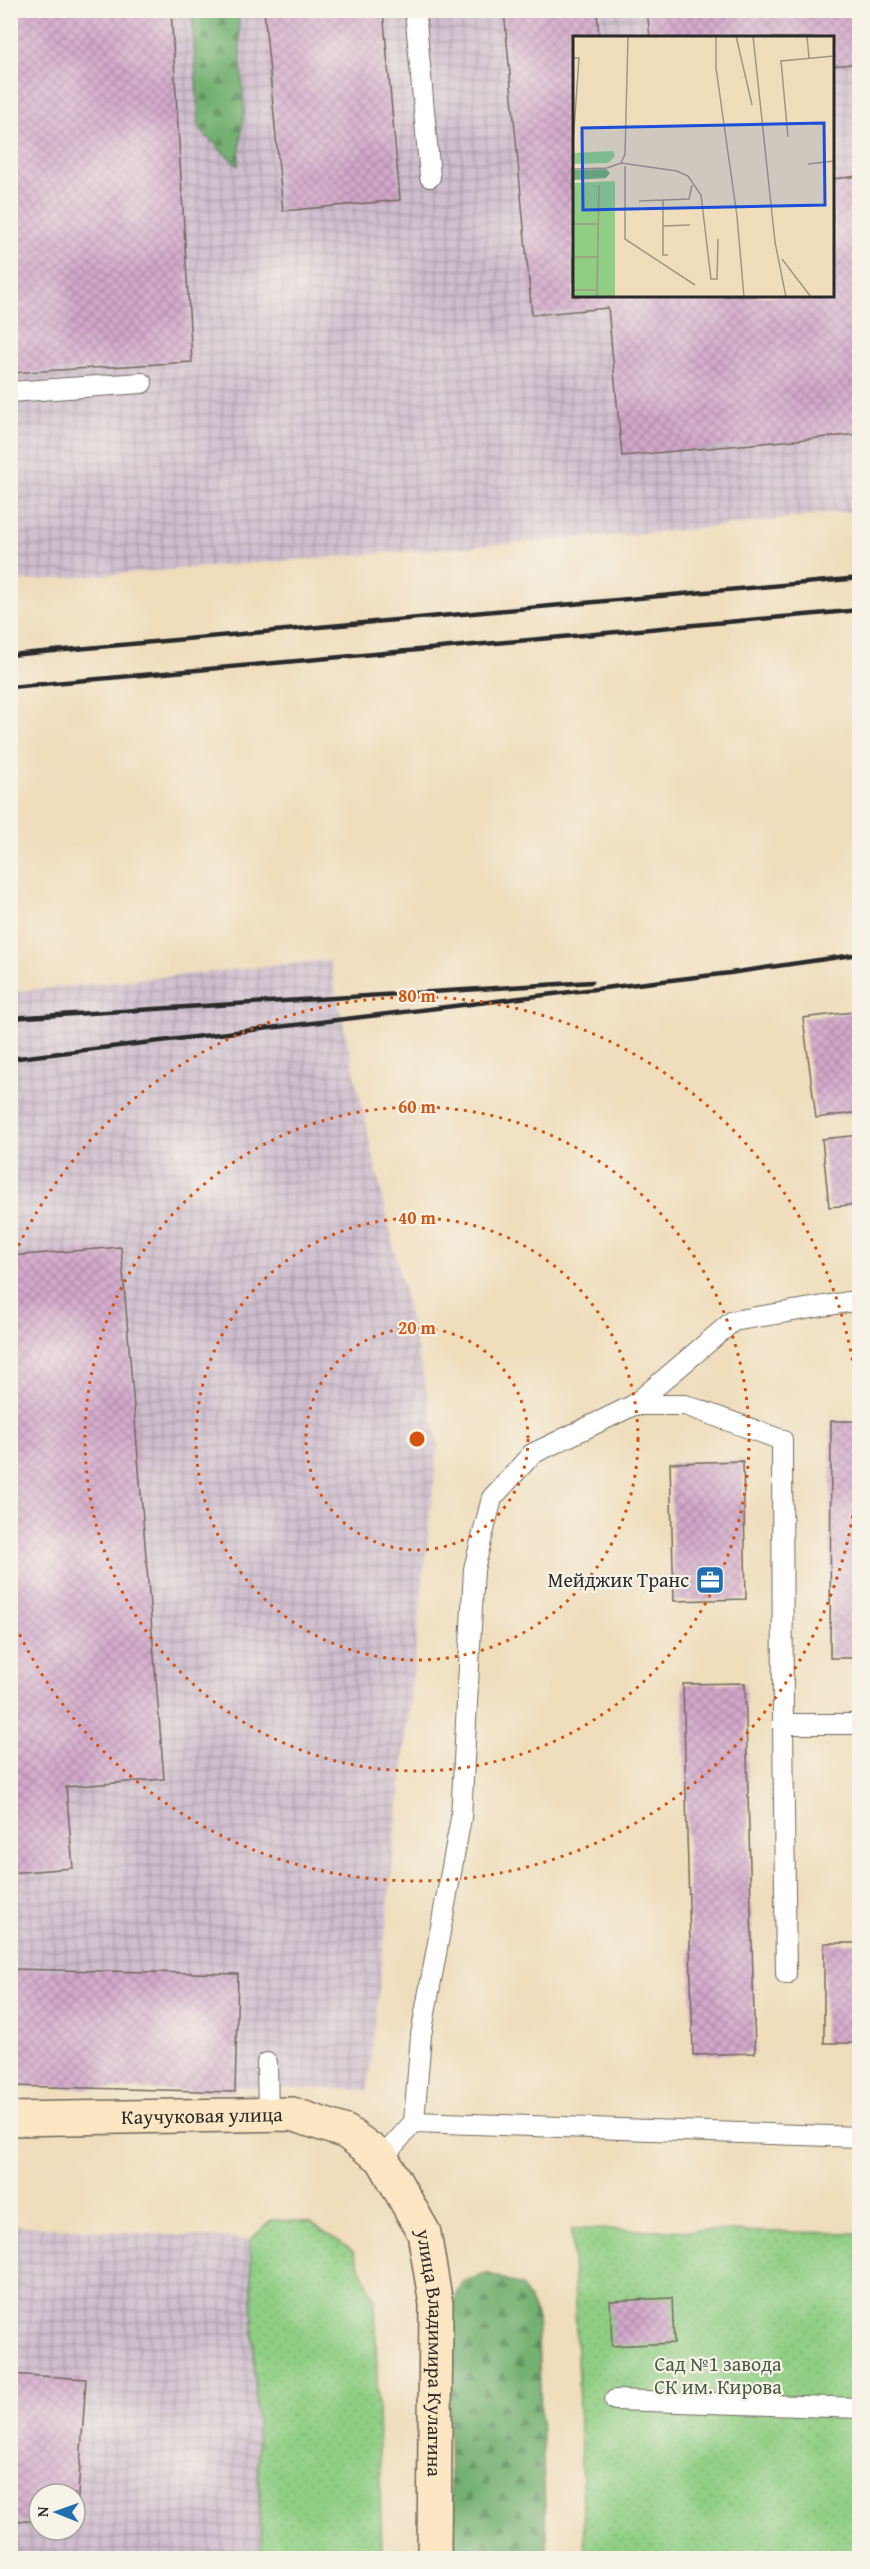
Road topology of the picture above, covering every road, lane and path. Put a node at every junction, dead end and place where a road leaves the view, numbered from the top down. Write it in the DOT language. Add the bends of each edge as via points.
graph roads {
  1 [pos="416,10"];
  2 [pos="430,177"];
  3 [pos="142,383"];
  4 [pos="10,392"];
  5 [pos="860,1300"];
  6 [pos="634,1405"];
  7 [pos="783,1724"];
  8 [pos="860,1724"];
  9 [pos="786,1974"];
  10 [pos="267,2062"];
  11 [pos="268,2115"];
  12 [pos="10,2119"];
  13 [pos="414,2122"];
  14 [pos="860,2137"];
  15 [pos="382,2158"];
  16 [pos="615,2400"];
  17 [pos="860,2408"];
  18 [pos="434,2559"];
  1 -- 2 [label="lane"];
  3 -- 4 [label="lane"];
  5 -- 6 [label="lane" via="733,1321"];
  6 -- 7 [label="lane" via="685,1405 782,1440"];
  6 -- 13 [label="lane" via="532,1454 492,1498 474,1569 461,1818 421,2035"];
  7 -- 8 [label="lane"];
  7 -- 9 [label="lane"];
  10 -- 11 [label="lane"];
  11 -- 12 [label="street, Каучуковая улица"];
  11 -- 15 [label="street, Каучуковая улица" via="292,2114 346,2132"];
  13 -- 14 [label="lane"];
  13 -- 15 [label="lane"];
  15 -- 18 [label="street, улица Владимира Кулагина" via="424,2233 436,2304"];
  16 -- 17 [label="lane"];
}
